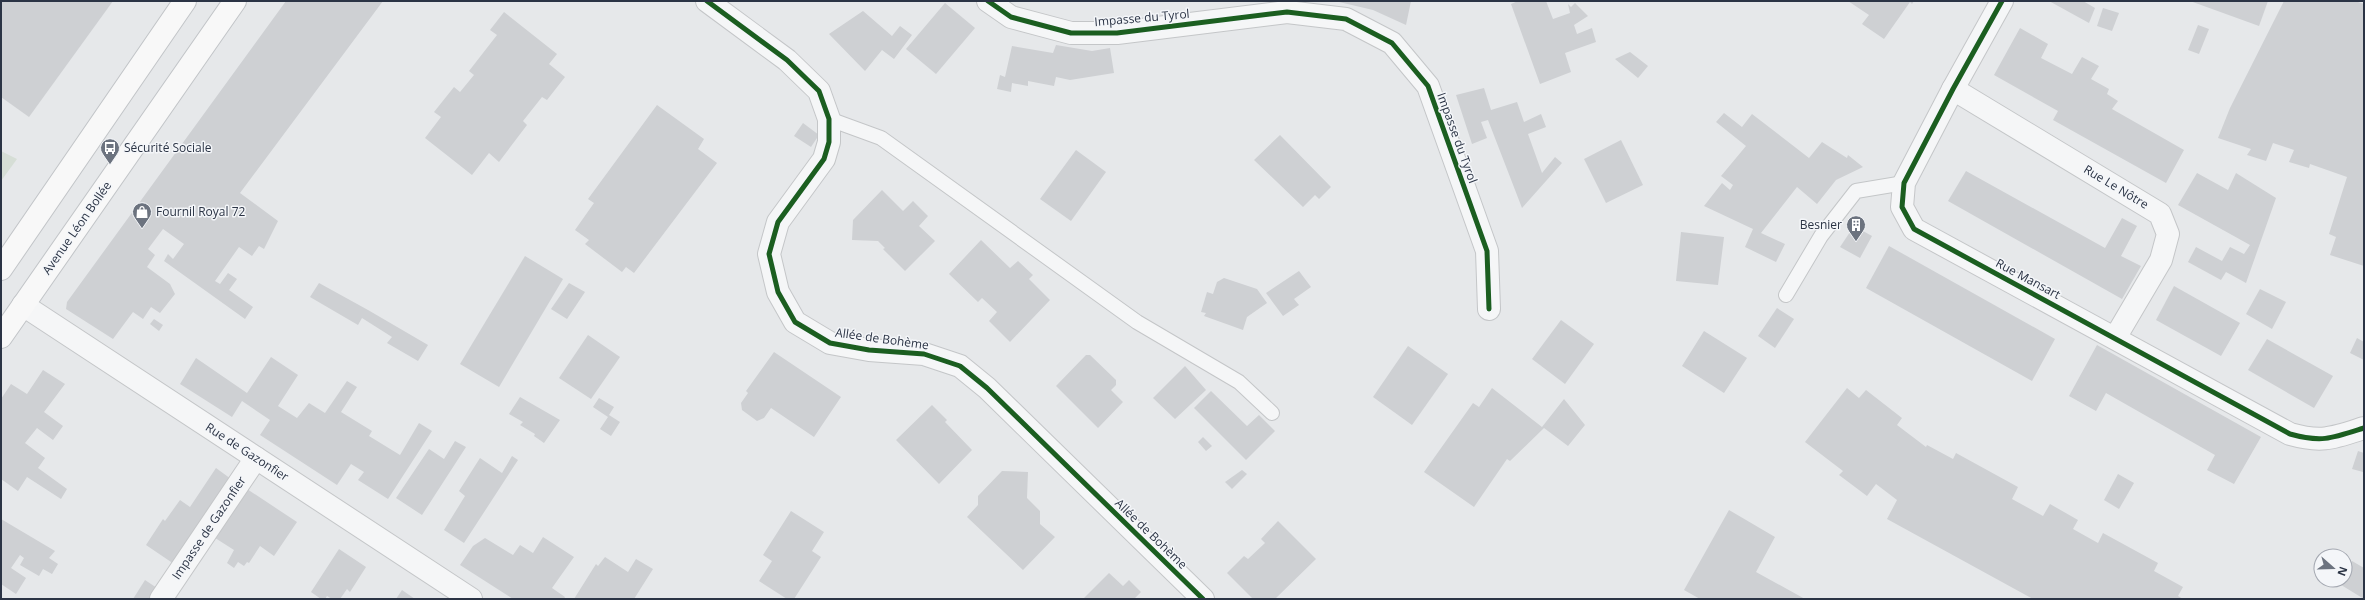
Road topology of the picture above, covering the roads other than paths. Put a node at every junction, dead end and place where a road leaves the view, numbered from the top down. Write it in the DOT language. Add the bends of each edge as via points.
graph roads {
  1 [pos="185,1"];
  2 [pos="235,1"];
  3 [pos="707,1"];
  4 [pos="988,1"];
  5 [pos="2002,1"];
  6 [pos="1953,89"];
  7 [pos="829,119"];
  8 [pos="1904,184"];
  9 [pos="1,269"];
  10 [pos="1786,295"];
  11 [pos="23,305"];
  12 [pos="1489,309"];
  13 [pos="1,337"];
  14 [pos="2115,338"];
  15 [pos="1272,413"];
  16 [pos="2364,428"];
  17 [pos="256,458"];
  18 [pos="161,599"];
  19 [pos="471,599"];
  20 [pos="1203,599"];
  1 -- 9 [label="main road"];
  2 -- 11 [label="main road, Avenue Léon Bollée"];
  3 -- 7 [label="street, Allée de Bohème" via="787,60 819,90"];
  4 -- 12 [label="street, Impasse du Tyrol" via="1011,17 1071,33 1117,32 1287,12 1346,19 1392,43 1428,86 1487,252"];
  5 -- 6 [label="street, Rue Mansart"];
  6 -- 8 [label="street, Rue Mansart"];
  6 -- 14 [label="street, Rue Le Nôtre" via="2160,214 2168,234 2161,260"];
  7 -- 15 [label="lane" via="881,138 1137,322 1239,382"];
  7 -- 20 [label="street, Allée de Bohème" via="829,142 824,159 778,222 769,254 778,292 795,322 830,343 869,350 924,354 960,366 987,388"];
  8 -- 10 [label="lane" via="1856,191 1821,236"];
  8 -- 14 [label="street, Rue Mansart" via="1902,207 1914,229"];
  11 -- 13 [label="main road, Avenue Léon Bollée"];
  11 -- 17 [label="street, Rue de Gazonfier"];
  14 -- 16 [label="street, Rue Mansart" via="2290,434 2308,439 2328,439"];
  17 -- 18 [label="street, Impasse de Gazonfier"];
  17 -- 19 [label="street, Rue de Gazonfier"];
}
